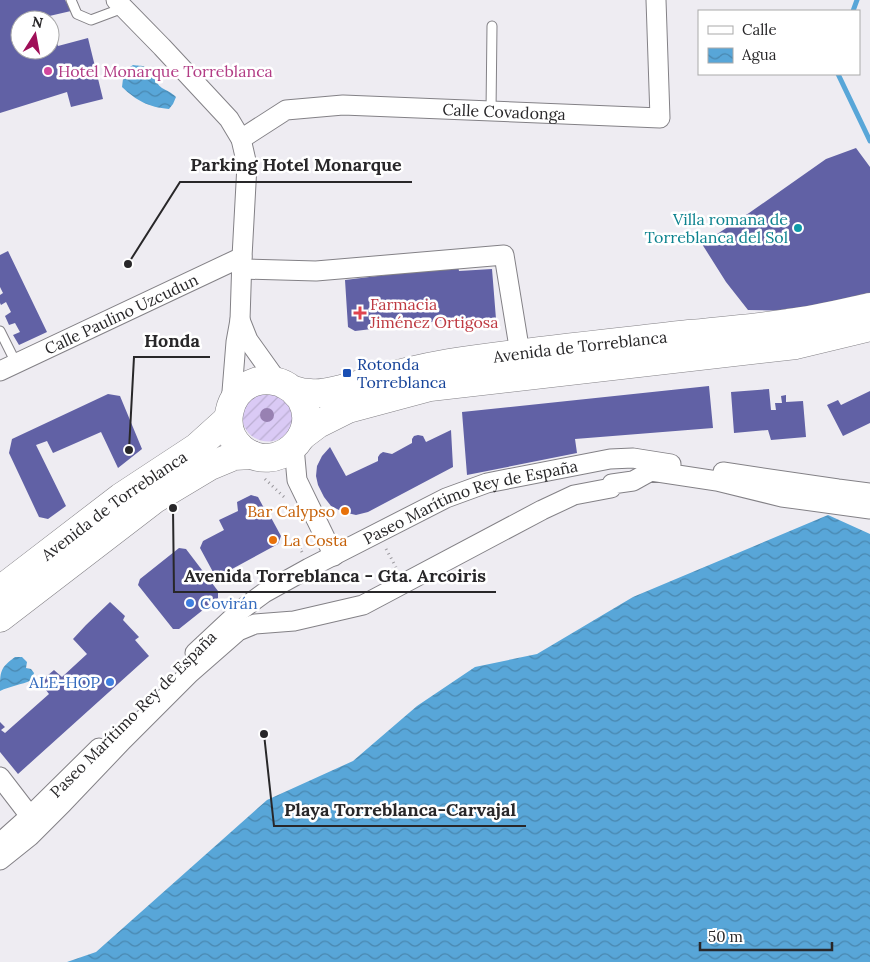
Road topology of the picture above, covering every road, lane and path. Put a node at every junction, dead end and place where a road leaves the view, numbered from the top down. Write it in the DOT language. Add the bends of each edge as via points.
graph roads {
  1 [pos="71,0"];
  2 [pos="656,0"];
  3 [pos="119,4"];
  4 [pos="492,26"];
  5 [pos="491,111"];
  6 [pos="241,139"];
  7 [pos="242,263"];
  8 [pos="870,307"];
  9 [pos="240,320"];
  10 [pos="870,327"];
  11 [pos="0,331"];
  12 [pos="520,353"];
  13 [pos="8,367"];
  14 [pos="286,386"];
  15 [pos="229,412"];
  16 [pos="298,442"];
  17 [pos="259,463"];
  18 [pos="297,480"];
  19 [pos="870,492"];
  20 [pos="288,505"];
  21 [pos="870,508"];
  22 [pos="378,532"];
  23 [pos="304,539"];
  24 [pos="334,556"];
  25 [pos="309,568"];
  26 [pos="404,584"];
  27 [pos="0,590"];
  28 [pos="0,618"];
  29 [pos="0,777"];
  30 [pos="30,816"];
  31 [pos="0,843"];
  32 [pos="0,860"];
  1 -- 3 [label="lane" via="77,14 91,20"];
  2 -- 5 [label="street, Calle Covadonga" via="660,118"];
  3 -- 6 [label="street" via="229,119"];
  4 -- 5 [label="lane"];
  5 -- 6 [label="street, Calle Covadonga" via="343,105 286,110"];
  6 -- 7 [label="street" via="248,165"];
  7 -- 9 [label="street"];
  7 -- 12 [label="street" via="316,271 504,255"];
  7 -- 13 [label="street, Calle Paulino Uzcudun"];
  8 -- 12 [label="main road, Avenida de Torreblanca" via="790,323"];
  9 -- 14 [label="street" via="248,340"];
  9 -- 15 [label="street"];
  10 -- 16 [label="main road, Avenida de Torreblanca" via="796,345 430,387 348,409 318,424"];
  11 -- 13 [label="lane"];
  12 -- 14 [label="main road, Avenida de Torreblanca" via="424,367 313,394"];
  14 -- 15 [label="main road" via="267,380 245,386 237,394"];
  14 -- 16 [label="main road" via="301,400 305,412 306,424"];
  15 -- 17 [label="main road" via="234,440"];
  15 -- 27 [label="main road, Avenida de Torreblanca" via="197,447 121,497"];
  16 -- 17 [label="main road" via="285,454"];
  16 -- 18 [label="street"];
  17 -- 18 [label="street"];
  17 -- 20 [label="path"];
  17 -- 28 [label="main road, Avenida de Torreblanca" via="234,456 210,466 155,500"];
  18 -- 24 [label="street"];
  19 -- 22 [label="street, Paseo Marítimo Rey de España" via="633,458 610,459 487,483 446,498"];
  21 -- 26 [label="street" via="782,497 717,481 651,471 633,481 612,484 611,488 574,495"];
  22 -- 24 [label="street, Paseo Marítimo Rey de España"];
  22 -- 26 [label="path"];
  23 -- 25 [label="path" via="306,544 300,548"];
  24 -- 25 [label="street, Paseo Marítimo Rey de España"];
  25 -- 30 [label="street, Paseo Marítimo Rey de España" via="264,593 228,621"];
  26 -- 32 [label="street" via="363,605 294,621 255,624 238,630 190,673 30,836"];
  29 -- 30 [label="street"];
  30 -- 31 [label="street, Paseo Marítimo Rey de España"];
}
